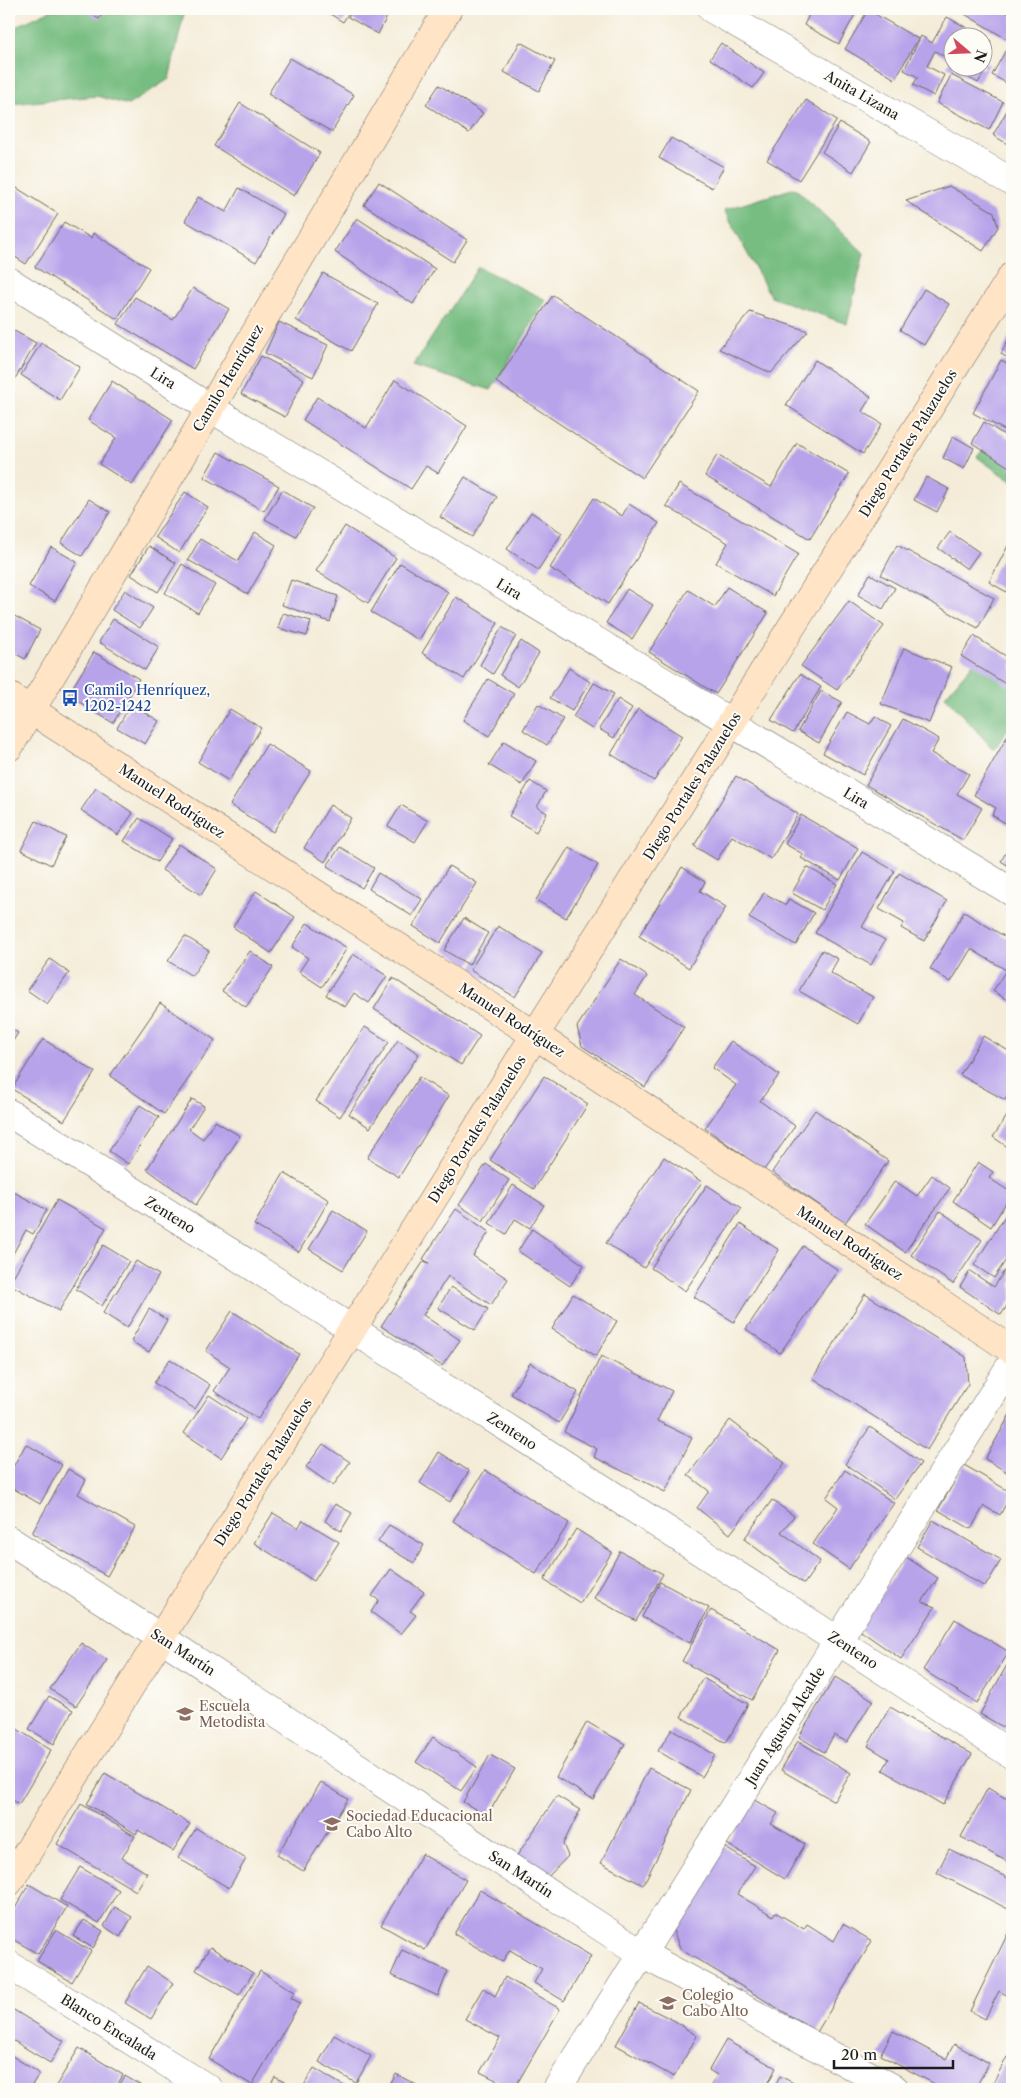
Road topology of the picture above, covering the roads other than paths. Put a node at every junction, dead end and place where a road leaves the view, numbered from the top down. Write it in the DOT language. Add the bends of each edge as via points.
graph roads {
  1 [pos="448,9"];
  2 [pos="712,9"];
  3 [pos="1012,182"];
  4 [pos="1012,276"];
  5 [pos="9,281"];
  6 [pos="210,408"];
  7 [pos="20,703"];
  8 [pos="731,723"];
  9 [pos="9,747"];
  10 [pos="1012,892"];
  11 [pos="535,1035"];
  12 [pos="9,1113"];
  13 [pos="352,1329"];
  14 [pos="1012,1350"];
  15 [pos="1012,1363"];
  16 [pos="9,1540"];
  17 [pos="160,1637"];
  18 [pos="838,1640"];
  19 [pos="1012,1754"];
  20 [pos="9,1882"];
  21 [pos="642,1954"];
  22 [pos="9,1965"];
  23 [pos="209,2089"];
  24 [pos="557,2089"];
  25 [pos="895,2089"];
  1 -- 6 [label="street, Camilo Henríquez"];
  2 -- 3 [label="street, Anita Lizana"];
  4 -- 8 [label="street, Diego Portales Palazuelos"];
  5 -- 6 [label="street, Lira"];
  6 -- 7 [label="street, Camilo Henríquez"];
  6 -- 8 [label="street, Lira"];
  7 -- 9 [label="street, Camilo Henríquez"];
  7 -- 11 [label="street, Manuel Rodríguez"];
  8 -- 10 [label="street, Lira"];
  8 -- 11 [label="street, Diego Portales Palazuelos"];
  11 -- 13 [label="street, Diego Portales Palazuelos"];
  11 -- 14 [label="street, Manuel Rodríguez"];
  12 -- 13 [label="street, Zenteno"];
  13 -- 17 [label="street, Diego Portales Palazuelos"];
  13 -- 18 [label="street, Zenteno"];
  15 -- 18 [label="street, Juan Agustín Alcalde"];
  16 -- 17 [label="street, San Martín"];
  17 -- 20 [label="street, Diego Portales Palazuelos"];
  17 -- 21 [label="street, San Martín"];
  18 -- 19 [label="street, Zenteno"];
  18 -- 21 [label="street, Juan Agustín Alcalde"];
  21 -- 24 [label="street, Juan Agustín Alcalde"];
  21 -- 25 [label="street, San Martín"];
  22 -- 23 [label="street, Blanco Encalada"];
}
